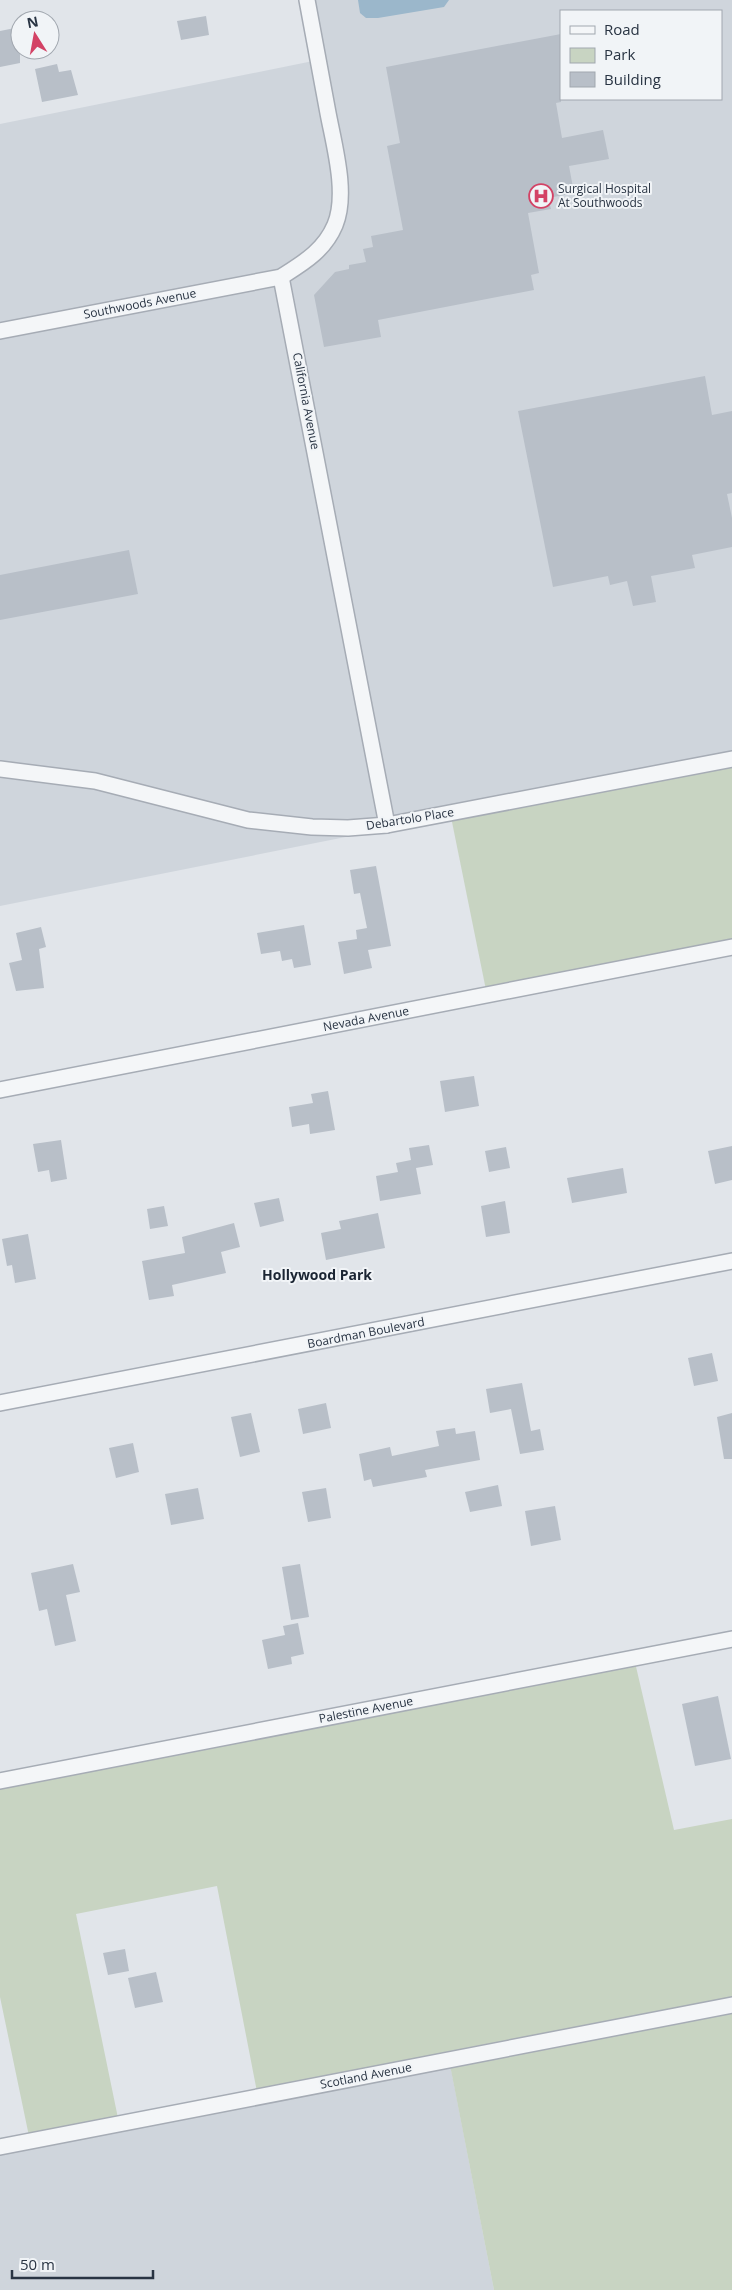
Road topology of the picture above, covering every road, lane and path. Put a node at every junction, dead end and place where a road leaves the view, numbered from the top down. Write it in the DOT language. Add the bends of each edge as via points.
graph roads {
  1 [pos="306,0"];
  2 [pos="281,277"];
  3 [pos="0,331"];
  4 [pos="732,759"];
  5 [pos="0,769"];
  6 [pos="387,825"];
  7 [pos="732,947"];
  8 [pos="0,1090"];
  9 [pos="732,1261"];
  10 [pos="0,1403"];
  11 [pos="732,1639"];
  12 [pos="0,1781"];
  13 [pos="732,2005"];
  14 [pos="0,2146"];
  1 -- 2 [label="street" via="339,177 340,207 335,225 324,244 312,258"];
  2 -- 3 [label="street, Southwoods Avenue"];
  2 -- 6 [label="street, California Avenue"];
  4 -- 6 [label="street, Debartolo Place"];
  5 -- 6 [label="street, Debartolo Place" via="95,781 248,820 312,827"];
  7 -- 8 [label="street, Nevada Avenue"];
  9 -- 10 [label="street, Boardman Boulevard"];
  11 -- 12 [label="street, Palestine Avenue"];
  13 -- 14 [label="street, Scotland Avenue"];
}
